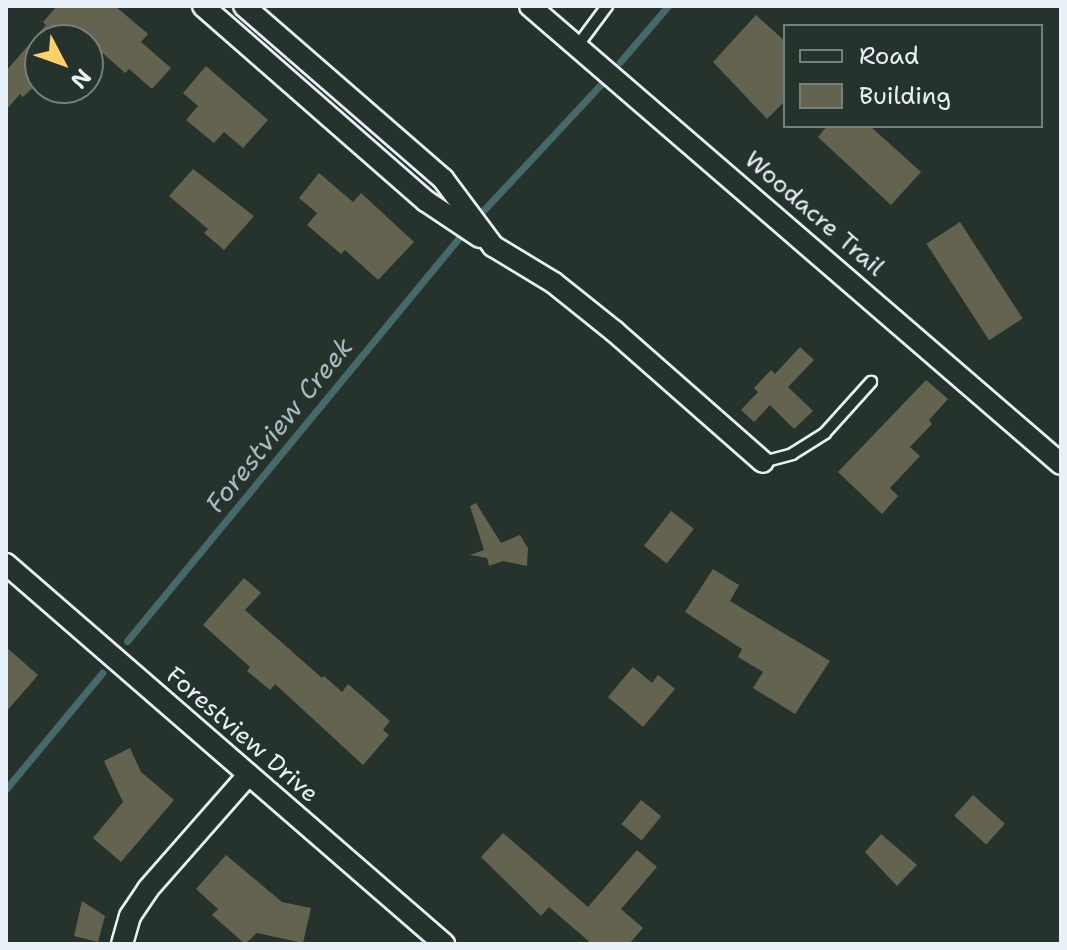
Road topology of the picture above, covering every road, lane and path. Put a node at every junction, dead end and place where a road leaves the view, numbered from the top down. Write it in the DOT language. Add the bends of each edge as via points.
graph roads {
  1 [pos="203,6"];
  2 [pos="244,6"];
  3 [pos="530,6"];
  4 [pos="607,6"];
  5 [pos="578,45"];
  6 [pos="493,246"];
  7 [pos="871,382"];
  8 [pos="763,462"];
  9 [pos="1061,464"];
  10 [pos="6,564"];
  11 [pos="248,775"];
  12 [pos="122,944"];
  13 [pos="444,944"];
  1 -- 6 [label="street" via="426,201"];
  2 -- 6 [label="street" via="443,179"];
  3 -- 5 [label="street, Woodacre Trail"];
  4 -- 5 [label="lane"];
  5 -- 9 [label="street, Woodacre Trail"];
  6 -- 8 [label="street" via="554,283 614,331"];
  7 -- 8 [label="lane" via="825,433 792,454"];
  10 -- 11 [label="street, Forestview Drive"];
  11 -- 12 [label="street" via="148,889 130,916"];
  11 -- 13 [label="street, Forestview Drive"];
}
